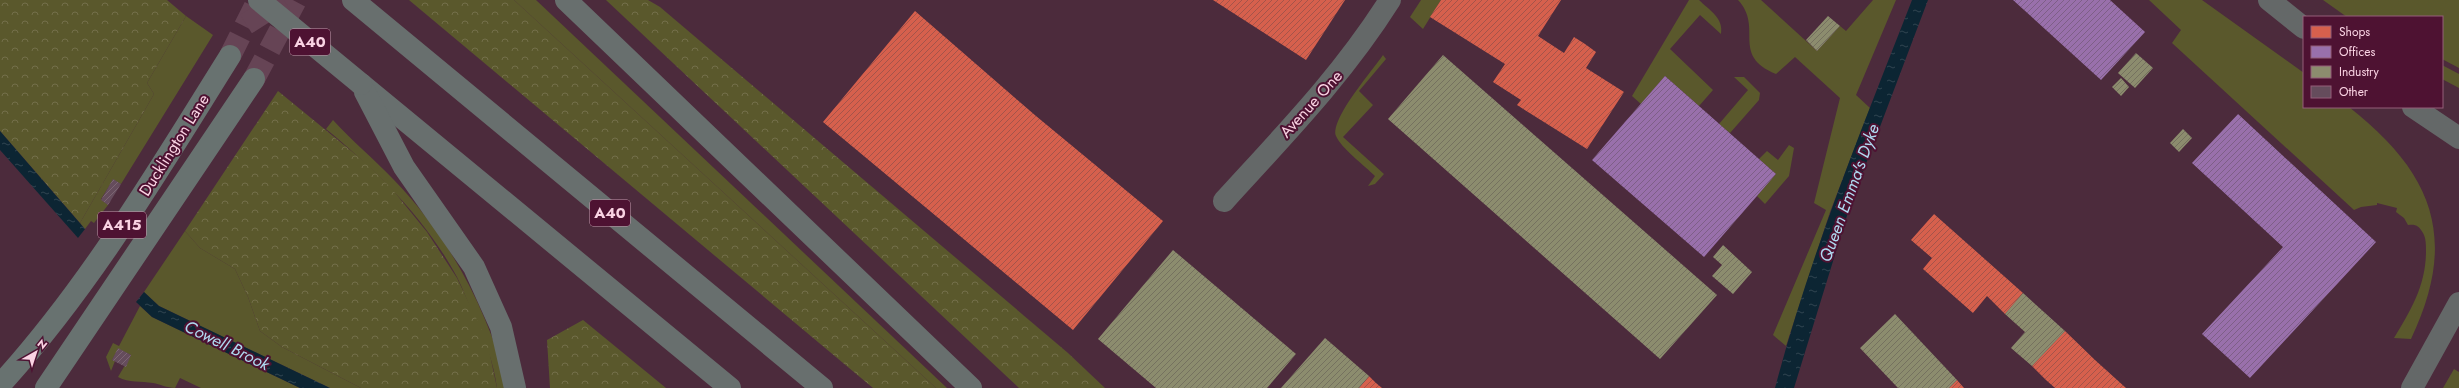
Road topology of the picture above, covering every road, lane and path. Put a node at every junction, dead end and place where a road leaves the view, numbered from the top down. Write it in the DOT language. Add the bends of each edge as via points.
graph roads {
  1 [pos="259,0"];
  2 [pos="353,0"];
  3 [pos="566,0"];
  4 [pos="1390,0"];
  5 [pos="2269,0"];
  6 [pos="2303,27"];
  7 [pos="230,56"];
  8 [pos="254,79"];
  9 [pos="361,84"];
  10 [pos="2414,108"];
  11 [pos="2459,138"];
  12 [pos="1224,201"];
  13 [pos="2459,303"];
  14 [pos="0,385"];
  15 [pos="46,388"];
  16 [pos="515,388"];
  17 [pos="730,388"];
  18 [pos="822,388"];
  19 [pos="971,388"];
  20 [pos="2412,388"];
  1 -- 9 [label="highway, A40, bridge"];
  2 -- 18 [label="highway, A40"];
  3 -- 19 [label="highway"];
  4 -- 12 [label="street, Avenue One" via="1331,84"];
  5 -- 6 [label="street"];
  7 -- 14 [label="main road, Ducklington Lane / A415" via="94,269"];
  8 -- 15 [label="main road, Ducklington Lane / A415"];
  9 -- 16 [label="highway" via="404,167 474,267 500,328"];
  9 -- 17 [label="highway, A40"];
  10 -- 11 [label="street"];
  13 -- 20 [label="street"];
}
